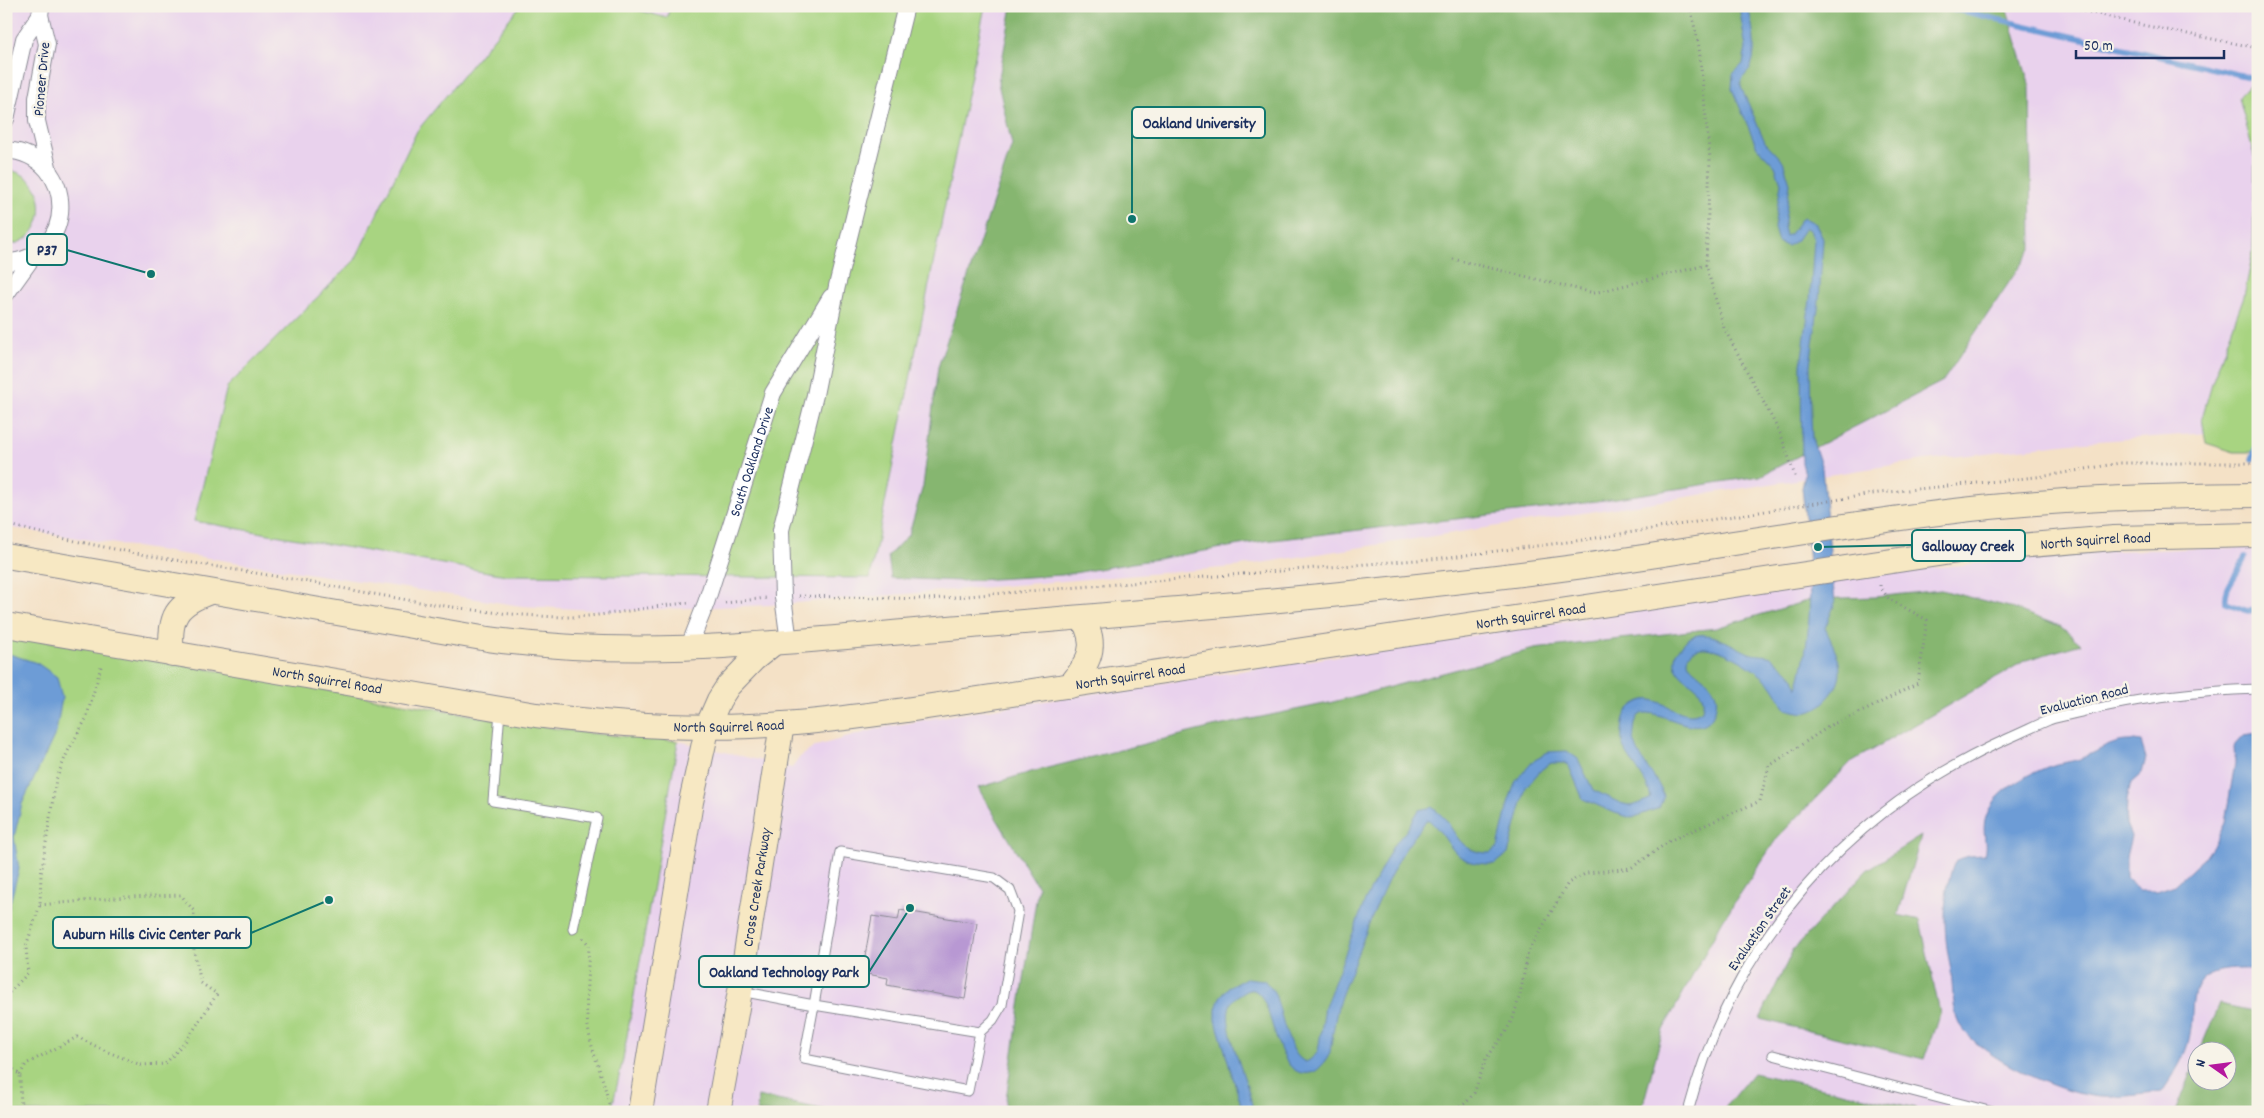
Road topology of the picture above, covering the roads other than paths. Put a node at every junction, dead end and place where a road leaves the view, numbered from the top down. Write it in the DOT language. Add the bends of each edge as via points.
graph roads {
  1 [pos="906,6"];
  2 [pos="41,10"];
  3 [pos="6,119"];
  4 [pos="6,150"];
  5 [pos="50,172"];
  6 [pos="36,253"];
  7 [pos="6,262"];
  8 [pos="837,286"];
  9 [pos="6,294"];
  10 [pos="2258,495"];
  11 [pos="2258,535"];
  12 [pos="6,556"];
  13 [pos="210,592"];
  14 [pos="1082,618"];
  15 [pos="6,625"];
  16 [pos="781,642"];
  17 [pos="688,649"];
  18 [pos="172,654"];
  19 [pos="1070,686"];
  20 [pos="2258,689"];
  21 [pos="500,711"];
  22 [pos="782,724"];
  23 [pos="708,726"];
  24 [pos="1905,796"];
  25 [pos="573,930"];
  26 [pos="740,991"];
  27 [pos="814,1005"];
  28 [pos="980,1032"];
  29 [pos="1773,1055"];
  30 [pos="640,1112"];
  31 [pos="718,1112"];
  32 [pos="1688,1112"];
  33 [pos="1993,1112"];
  1 -- 8 [label="street, South Oakland Drive"];
  2 -- 3 [label="street, Pioneer Drive" via="24,39"];
  2 -- 5 [label="street, Pioneer Drive" via="47,44 38,89 37,122"];
  4 -- 5 [label="street" via="30,156"];
  5 -- 6 [label="street, Pioneer Drive" via="59,190 60,220 50,239"];
  6 -- 7 [label="street"];
  6 -- 9 [label="street"];
  8 -- 16 [label="street, South Oakland Drive" via="815,395 781,530"];
  8 -- 17 [label="street, South Oakland Drive" via="773,393 706,603"];
  10 -- 14 [label="main road" via="2106,498 1997,507 1371,592"];
  11 -- 19 [label="main road, North Squirrel Road" via="2114,538 2017,545 1886,561"];
  12 -- 13 [label="main road"];
  13 -- 17 [label="main road" via="526,644 629,650"];
  13 -- 18 [label="main road" via="187,602 178,610 170,633"];
  14 -- 16 [label="main road"];
  14 -- 19 [label="main road" via="1091,636 1092,647 1089,659"];
  15 -- 18 [label="main road, North Squirrel Road"];
  16 -- 17 [label="main road"];
  16 -- 23 [label="main road" via="754,659 728,686"];
  18 -- 21 [label="main road, North Squirrel Road"];
  19 -- 22 [label="main road, North Squirrel Road"];
  20 -- 24 [label="lane, Evaluation Road" via="2154,697 2049,720 1982,750"];
  21 -- 23 [label="main road, North Squirrel Road" via="609,723"];
  21 -- 25 [label="lane" via="493,801 597,818"];
  22 -- 23 [label="main road, North Squirrel Road"];
  22 -- 26 [label="main road, Cross Creek Parkway"];
  23 -- 30 [label="main road" via="691,802"];
  24 -- 32 [label="lane, Evaluation Street" via="1834,855 1777,922 1751,961 1709,1041"];
  26 -- 27 [label="lane"];
  26 -- 31 [label="main road, Cross Creek Parkway"];
  27 -- 28 [label="lane"];
  27 -- 28 [label="lane" via="804,1059 968,1091"];
  27 -- 28 [label="lane" via="840,852 994,878 1010,890 1018,910 1002,1005"];
  29 -- 33 [label="lane"];
}
